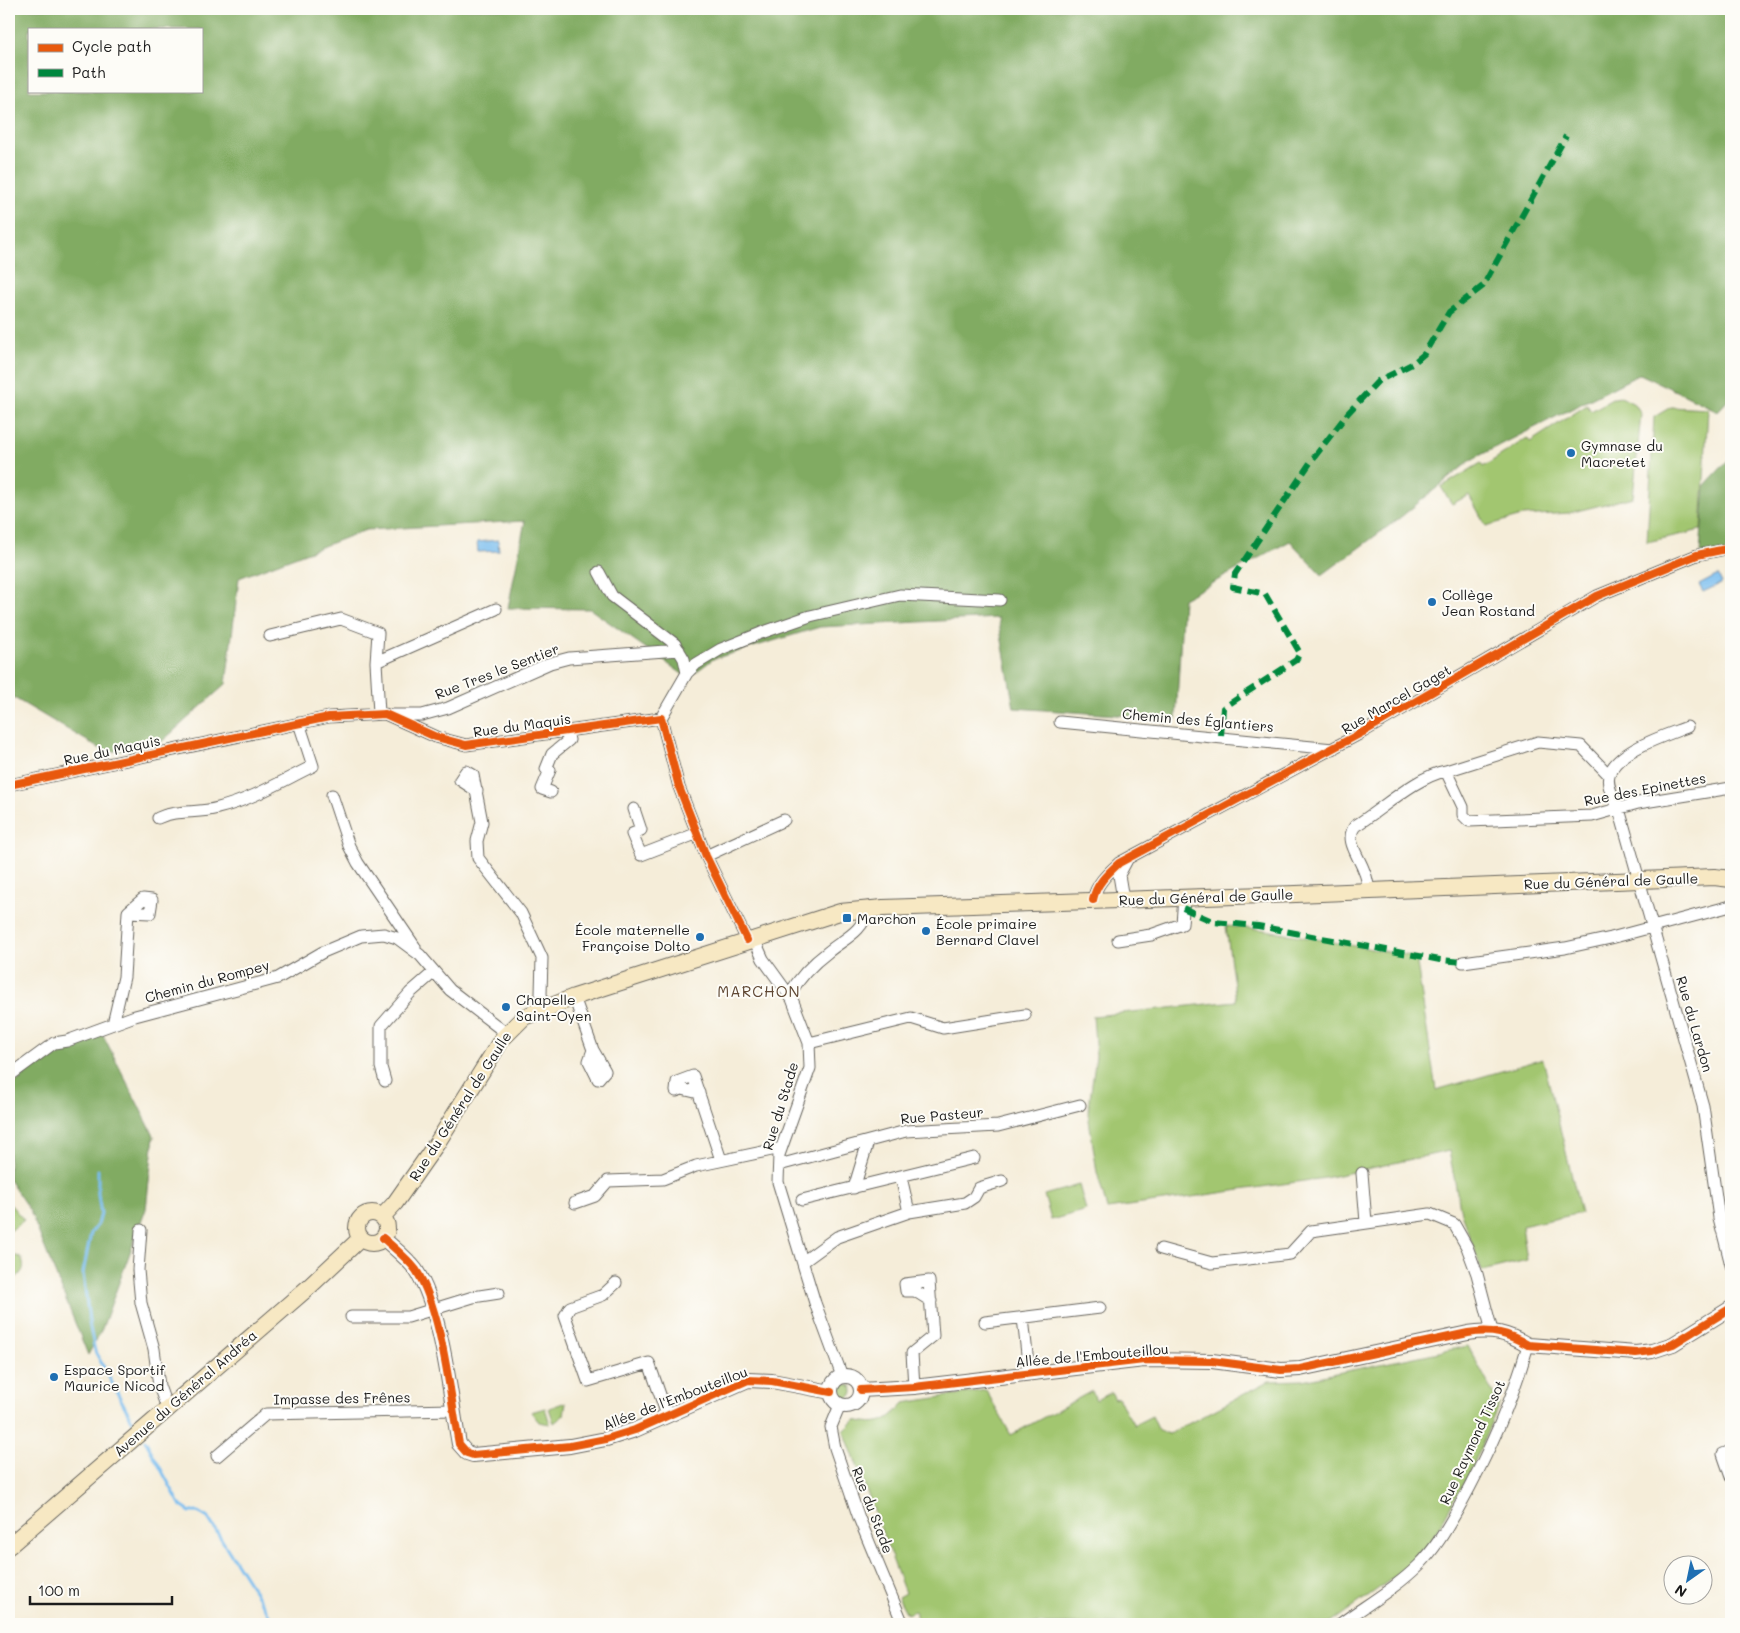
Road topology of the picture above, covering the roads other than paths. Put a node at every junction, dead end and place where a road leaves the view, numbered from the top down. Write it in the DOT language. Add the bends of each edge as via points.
graph roads {
  1 [pos="1731,548"];
  2 [pos="599,572"];
  3 [pos="1000,600"];
  4 [pos="496,609"];
  5 [pos="270,636"];
  6 [pos="680,650"];
  7 [pos="376,662"];
  8 [pos="687,673"];
  9 [pos="382,714"];
  10 [pos="662,718"];
  11 [pos="1060,722"];
  12 [pos="299,723"];
  13 [pos="1687,727"];
  14 [pos="567,732"];
  15 [pos="1333,749"];
  16 [pos="1446,771"];
  17 [pos="1609,775"];
  18 [pos="9,785"];
  19 [pos="1731,788"];
  20 [pos="477,791"];
  21 [pos="551,792"];
  22 [pos="332,795"];
  23 [pos="634,809"];
  24 [pos="1619,809"];
  25 [pos="158,818"];
  26 [pos="784,820"];
  27 [pos="698,833"];
  28 [pos="706,856"];
  29 [pos="1128,858"];
  30 [pos="1731,879"];
  31 [pos="1638,880"];
  32 [pos="1369,891"];
  33 [pos="1184,897"];
  34 [pos="1123,899"];
  35 [pos="1093,900"];
  36 [pos="1731,906"];
  37 [pos="868,909"];
  38 [pos="128,912"];
  39 [pos="1651,927"];
  40 [pos="751,939"];
  41 [pos="1118,940"];
  42 [pos="420,955"];
  43 [pos="1463,962"];
  44 [pos="434,972"];
  45 [pos="789,995"];
  46 [pos="574,997"];
  47 [pos="544,1007"];
  48 [pos="1025,1015"];
  49 [pos="113,1024"];
  50 [pos="506,1033"];
  51 [pos="809,1044"];
  52 [pos="593,1050"];
  53 [pos="9,1076"];
  54 [pos="385,1081"];
  55 [pos="699,1093"];
  56 [pos="1080,1105"];
  57 [pos="868,1142"];
  58 [pos="781,1148"];
  59 [pos="974,1158"];
  60 [pos="721,1160"];
  61 [pos="779,1165"];
  62 [pos="1362,1173"];
  63 [pos="901,1177"];
  64 [pos="1002,1181"];
  65 [pos="854,1188"];
  66 [pos="802,1200"];
  67 [pos="575,1202"];
  68 [pos="909,1212"];
  69 [pos="382,1217"];
  70 [pos="1366,1222"];
  71 [pos="141,1230"];
  72 [pos="361,1238"];
  73 [pos="383,1238"];
  74 [pos="1161,1249"];
  75 [pos="804,1262"];
  76 [pos="1731,1265"];
  77 [pos="616,1283"];
  78 [pos="499,1293"];
  79 [pos="931,1302"];
  80 [pos="1100,1308"];
  81 [pos="1731,1308"];
  82 [pos="433,1309"];
  83 [pos="351,1317"];
  84 [pos="1024,1318"];
  85 [pos="985,1322"];
  86 [pos="1492,1331"];
  87 [pos="1528,1345"];
  88 [pos="1029,1372"];
  89 [pos="842,1376"];
  90 [pos="914,1387"];
  91 [pos="861,1390"];
  92 [pos="831,1392"];
  93 [pos="844,1406"];
  94 [pos="167,1408"];
  95 [pos="453,1410"];
  96 [pos="667,1415"];
  97 [pos="1731,1451"];
  98 [pos="217,1456"];
  99 [pos="1731,1477"];
  100 [pos="9,1546"];
  101 [pos="903,1624"];
  102 [pos="1340,1624"];
  1 -- 15 [label="street, Rue Marcel Gaget" via="1698,555 1597,596"];
  2 -- 6 [label="street" via="612,596"];
  3 -- 8 [label="street" via="900,595 810,616 721,650"];
  4 -- 7 [label="street"];
  5 -- 7 [label="street" via="341,618 378,633"];
  6 -- 8 [label="street"];
  6 -- 9 [label="street, Rue Tres le Sentier" via="569,658 550,663 448,708 422,715"];
  7 -- 9 [label="street"];
  8 -- 10 [label="street"];
  9 -- 12 [label="street, Rue du Maquis" via="329,717"];
  9 -- 14 [label="street, Rue du Maquis" via="466,746"];
  10 -- 14 [label="street, Rue du Maquis"];
  10 -- 27 [label="street" via="679,787"];
  11 -- 15 [label="street, Chemin des Églantiers"];
  12 -- 18 [label="street, Rue du Maquis"];
  12 -- 25 [label="street" via="313,766 232,804"];
  13 -- 17 [label="street" via="1634,748"];
  14 -- 21 [label="street" via="569,740 552,754 546,769 550,770 542,789"];
  15 -- 29 [label="street, Rue Marcel Gaget"];
  16 -- 17 [label="street" via="1538,742 1581,746"];
  16 -- 24 [label="street, Rue des Epinettes" via="1463,807 1463,815 1469,821 1592,816"];
  16 -- 32 [label="street" via="1423,778 1350,832"];
  17 -- 24 [label="street, Rue du Lardon" via="1609,786"];
  19 -- 24 [label="street, Rue des Epinettes"];
  20 -- 47 [label="street" via="482,822 477,841 478,858 521,913 542,958"];
  22 -- 42 [label="street" via="358,863"];
  23 -- 27 [label="street" via="641,830 632,834 641,855"];
  24 -- 31 [label="street, Rue du Lardon"];
  26 -- 28 [label="street"];
  27 -- 28 [label="street"];
  28 -- 40 [label="street"];
  29 -- 34 [label="street" via="1119,874"];
  29 -- 35 [label="street, Rue Marcel Gaget" via="1107,874 1095,890"];
  30 -- 31 [label="main road, Rue du Général de Gaulle"];
  31 -- 32 [label="main road, Rue du Général de Gaulle"];
  31 -- 39 [label="street, Rue du Lardon"];
  32 -- 33 [label="main road, Rue du Général de Gaulle"];
  33 -- 34 [label="main road, Rue du Général de Gaulle"];
  33 -- 41 [label="street" via="1182,924 1151,935"];
  34 -- 35 [label="main road, Rue du Général de Gaulle"];
  35 -- 37 [label="main road, Rue du Général de Gaulle"];
  36 -- 39 [label="street"];
  37 -- 40 [label="main road, Rue du Général de Gaulle" via="833,914"];
  37 -- 45 [label="street" via="861,928 818,960 798,979"];
  38 -- 49 [label="street" via="124,977"];
  39 -- 43 [label="street" via="1565,948"];
  39 -- 76 [label="street, Rue du Lardon" via="1703,1106 1719,1218"];
  40 -- 45 [label="street, Rue du Stade"];
  40 -- 46 [label="main road, Rue du Général de Gaulle"];
  42 -- 44 [label="street, Chemin du Rompey"];
  42 -- 49 [label="street, Chemin du Rompey" via="397,938 384,934 361,936 323,952 278,978"];
  44 -- 50 [label="street, Chemin du Rompey" via="466,1003"];
  44 -- 54 [label="street" via="410,993 382,1026 381,1067"];
  45 -- 51 [label="street, Rue du Stade"];
  46 -- 47 [label="main road, Rue du Général de Gaulle"];
  46 -- 52 [label="street"];
  47 -- 50 [label="main road, Rue du Général de Gaulle" via="524,1017"];
  48 -- 51 [label="street" via="943,1028 911,1018"];
  49 -- 53 [label="street, Chemin du Rompey" via="54,1043"];
  50 -- 69 [label="main road, Rue du Général de Gaulle" via="433,1150"];
  51 -- 58 [label="street, Rue du Stade" via="810,1068"];
  55 -- 60 [label="street"];
  56 -- 57 [label="street, Rue Pasteur" via="998,1126 906,1131"];
  57 -- 61 [label="street, Rue Pasteur"];
  57 -- 65 [label="street"];
  58 -- 60 [label="street"];
  58 -- 61 [label="street, Rue du Stade"];
  59 -- 63 [label="street"];
  60 -- 67 [label="street" via="663,1179 608,1181 595,1196"];
  61 -- 75 [label="street, Rue du Stade" via="778,1182"];
  62 -- 70 [label="street"];
  63 -- 65 [label="street"];
  63 -- 68 [label="street"];
  64 -- 68 [label="street" via="979,1188 965,1203"];
  65 -- 66 [label="street"];
  68 -- 75 [label="street" via="837,1237"];
  69 -- 72 [label="main road" via="370,1213 362,1217 357,1225"];
  69 -- 73 [label="main road" via="387,1230"];
  70 -- 74 [label="street" via="1311,1231 1296,1250 1282,1255 1212,1263"];
  70 -- 86 [label="street" via="1430,1214 1454,1224 1477,1274"];
  71 -- 94 [label="street" via="138,1270 141,1303"];
  72 -- 73 [label="main road" via="375,1243"];
  72 -- 94 [label="main road, Avenue du Général Andréa"];
  73 -- 82 [label="street, Allée de l'Embouteillou" via="415,1269"];
  75 -- 89 [label="street, Rue du Stade" via="815,1303"];
  77 -- 96 [label="street" via="604,1295 570,1306 565,1316 588,1381 649,1363"];
  78 -- 82 [label="street"];
  79 -- 90 [label="street" via="933,1336 912,1353"];
  80 -- 84 [label="street"];
  81 -- 87 [label="street" via="1673,1344 1652,1351"];
  82 -- 83 [label="street" via="408,1317"];
  82 -- 95 [label="street, Allée de l'Embouteillou"];
  84 -- 85 [label="street"];
  84 -- 88 [label="street"];
  86 -- 87 [label="street, Allée de l'Embouteillou" via="1512,1336"];
  86 -- 88 [label="street, Allée de l'Embouteillou" via="1468,1333 1300,1369 1281,1370 1179,1359"];
  87 -- 102 [label="street, Rue Raymond Tissot" via="1515,1388 1489,1449 1437,1543 1418,1566"];
  88 -- 90 [label="street, Allée de l'Embouteillou"];
  89 -- 91 [label="street" via="854,1378"];
  89 -- 92 [label="street" via="832,1385"];
  90 -- 91 [label="street, Allée de l'Embouteillou"];
  91 -- 93 [label="street" via="856,1402"];
  92 -- 93 [label="street"];
  92 -- 96 [label="street, Allée de l'Embouteillou" via="748,1380"];
  93 -- 101 [label="street, Rue du Stade" via="838,1410 831,1427 835,1448 859,1518"];
  94 -- 100 [label="main road, Avenue du Général Andréa"];
  95 -- 96 [label="street, Allée de l'Embouteillou" via="459,1444 473,1455 570,1446 606,1439"];
  95 -- 98 [label="street, Impasse des Frênes" via="266,1414"];
  97 -- 99 [label="street" via="1723,1454"];
}
